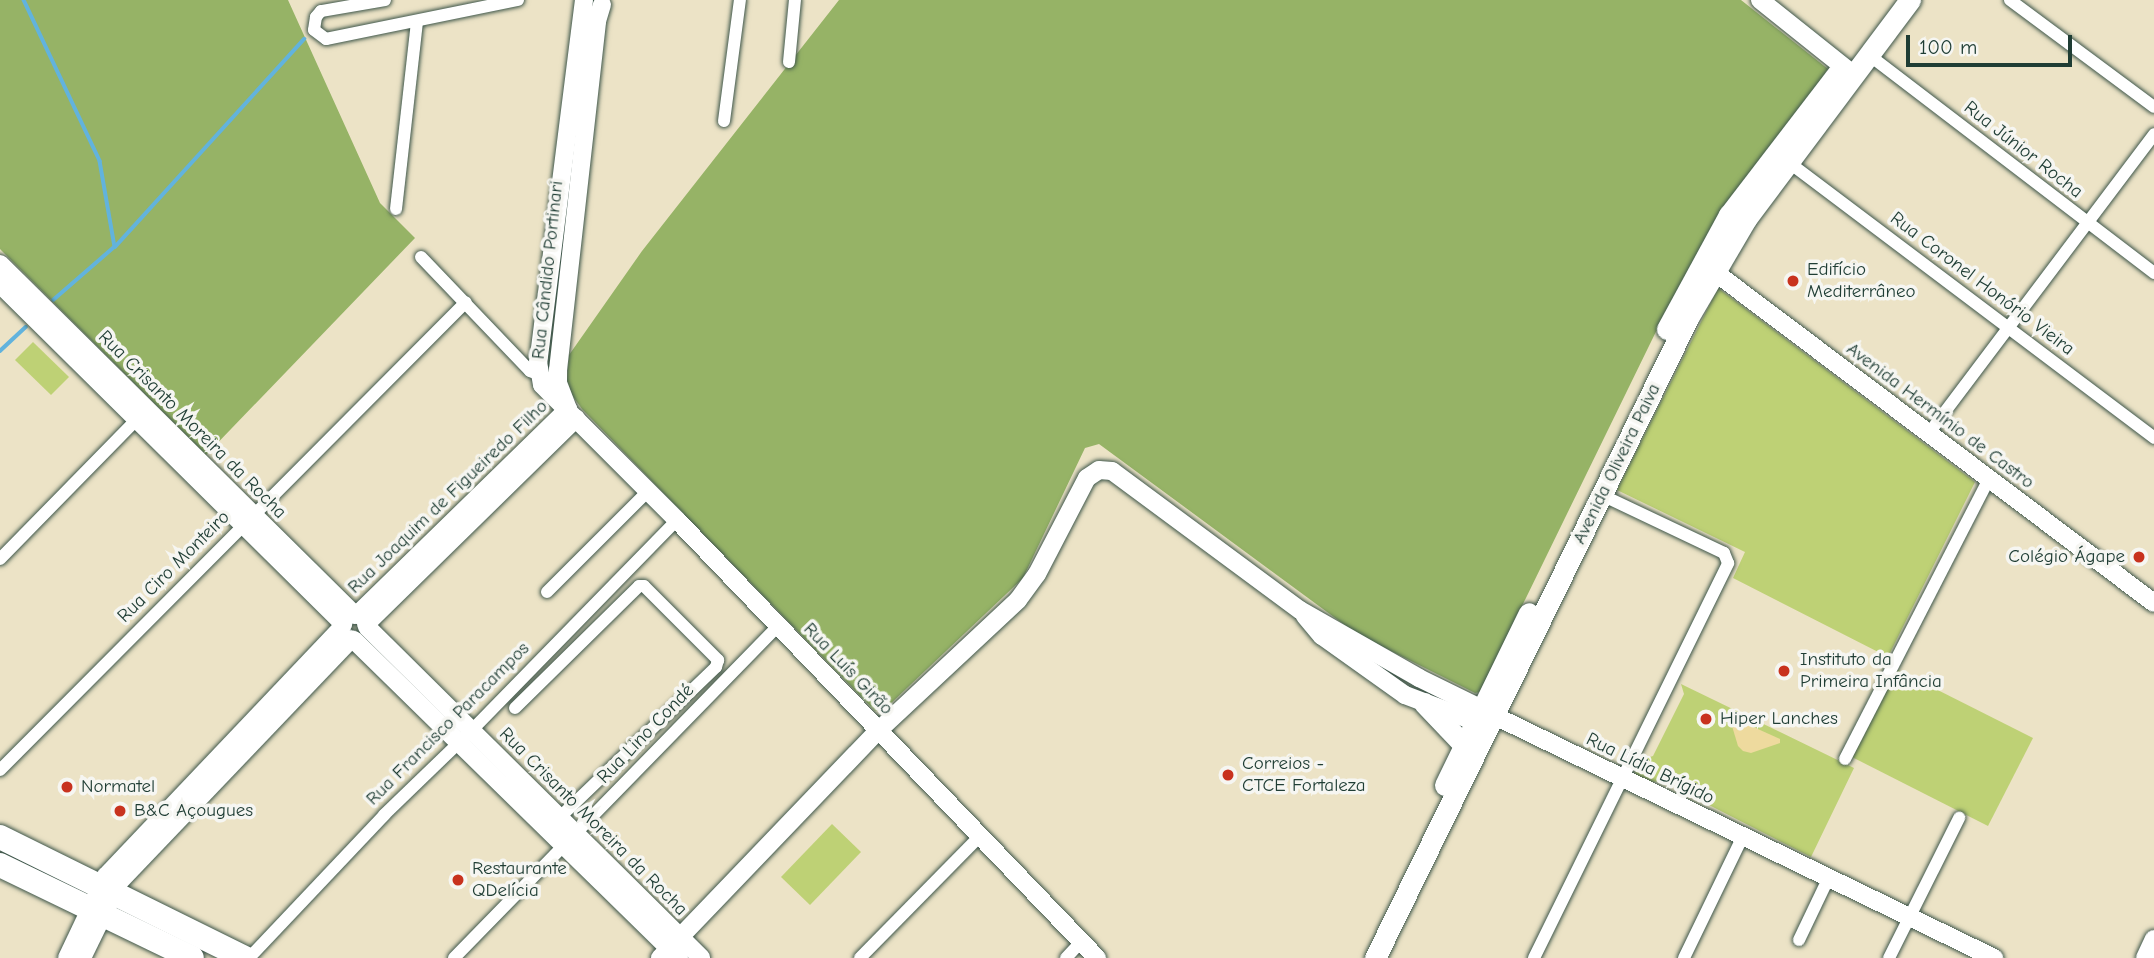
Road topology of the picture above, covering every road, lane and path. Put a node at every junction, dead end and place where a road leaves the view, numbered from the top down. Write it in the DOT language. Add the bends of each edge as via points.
graph roads {
  1 [pos="385,0"];
  2 [pos="518,0"];
  3 [pos="569,0"];
  4 [pos="740,0"];
  5 [pos="795,0"];
  6 [pos="1760,0"];
  7 [pos="1893,0"];
  8 [pos="1910,0"];
  9 [pos="2010,0"];
  10 [pos="592,4"];
  11 [pos="417,23"];
  12 [pos="1869,55"];
  13 [pos="789,62"];
  14 [pos="1848,71"];
  15 [pos="2154,107"];
  16 [pos="724,121"];
  17 [pos="2154,134"];
  18 [pos="573,155"];
  19 [pos="1787,161"];
  20 [pos="396,209"];
  21 [pos="2087,224"];
  22 [pos="421,257"];
  23 [pos="0,264"];
  24 [pos="1707,267"];
  25 [pos="2154,273"];
  26 [pos="0,284"];
  27 [pos="466,302"];
  28 [pos="2008,328"];
  29 [pos="539,376"];
  30 [pos="558,379"];
  31 [pos="572,413"];
  32 [pos="141,415"];
  33 [pos="1929,433"];
  34 [pos="2154,438"];
  35 [pos="1989,479"];
  36 [pos="648,491"];
  37 [pos="1602,495"];
  38 [pos="248,520"];
  39 [pos="677,520"];
  40 [pos="0,559"];
  41 [pos="547,592"];
  42 [pos="2154,603"];
  43 [pos="1300,610"];
  44 [pos="354,626"];
  45 [pos="778,626"];
  46 [pos="1419,678"];
  47 [pos="1415,699"];
  48 [pos="515,708"];
  49 [pos="1485,714"];
  50 [pos="878,731"];
  51 [pos="465,738"];
  52 [pos="1464,745"];
  53 [pos="1845,759"];
  54 [pos="0,770"];
  55 [pos="1622,779"];
  56 [pos="559,818"];
  57 [pos="1959,818"];
  58 [pos="978,836"];
  59 [pos="1743,836"];
  60 [pos="0,837"];
  61 [pos="570,840"];
  62 [pos="0,865"];
  63 [pos="1829,877"];
  64 [pos="102,902"];
  65 [pos="1910,916"];
  66 [pos="2154,939"];
  67 [pos="1799,940"];
  68 [pos="1081,942"];
  69 [pos="672,950"];
  70 [pos="67,958"];
  71 [pos="82,958"];
  72 [pos="192,958"];
  73 [pos="247,958"];
  74 [pos="454,958"];
  75 [pos="701,958"];
  76 [pos="860,958"];
  77 [pos="1066,958"];
  78 [pos="1097,958"];
  79 [pos="1360,958"];
  80 [pos="1375,958"];
  81 [pos="1534,958"];
  82 [pos="1684,958"];
  83 [pos="1889,958"];
  84 [pos="1994,958"];
  85 [pos="2145,958"];
  1 -- 11 [label="street" via="321,11 314,30 326,39"];
  2 -- 11 [label="street"];
  3 -- 10 [label="street"];
  4 -- 16 [label="street"];
  5 -- 13 [label="street"];
  6 -- 14 [label="street"];
  7 -- 14 [label="main road, Avenida Oliveira Paiva"];
  8 -- 12 [label="main road, Avenida Oliveira Paiva"];
  9 -- 15 [label="street"];
  10 -- 18 [label="street, Rua Cândido Portinari" via="597,21"];
  11 -- 20 [label="street"];
  12 -- 14 [label="main road, Avenida Oliveira Paiva"];
  12 -- 21 [label="street, Rua Júnior Rocha"];
  14 -- 19 [label="main road, Avenida Oliveira Paiva"];
  14 -- 24 [label="main road, Avenida Oliveira Paiva" via="1741,197"];
  17 -- 21 [label="street"];
  18 -- 29 [label="street, Rua Cândido Portinari"];
  18 -- 30 [label="street, Rua Cândido Portinari"];
  19 -- 24 [label="main road, Avenida Oliveira Paiva"];
  19 -- 28 [label="street, Rua Coronel Honório Vieira"];
  21 -- 25 [label="street, Rua Júnior Rocha"];
  21 -- 28 [label="street"];
  22 -- 27 [label="street"];
  23 -- 32 [label="street, Rua Crisanto Moreira da Rocha"];
  24 -- 33 [label="street, Avenida Hermínio de Castro"];
  24 -- 37 [label="main road, Avenida Oliveira Paiva" via="1688,318"];
  24 -- 49 [label="main road, Avenida Oliveira Paiva"];
  26 -- 32 [label="street, Rua Crisanto Moreira da Rocha"];
  27 -- 29 [label="street"];
  27 -- 38 [label="street, Rua Ciro Monteiro"];
  28 -- 33 [label="street"];
  28 -- 34 [label="street, Rua Coronel Honório Vieira"];
  29 -- 30 [label="street"];
  29 -- 31 [label="street, Rua Cândido Portinari" via="548,393"];
  30 -- 31 [label="street, Rua Cândido Portinari"];
  31 -- 36 [label="street, Rua Luís Girão"];
  31 -- 44 [label="street, Rua Joaquim de Figueiredo Filho"];
  32 -- 38 [label="street, Rua Crisanto Moreira da Rocha"];
  32 -- 40 [label="street"];
  33 -- 35 [label="street, Avenida Hermínio de Castro"];
  35 -- 42 [label="street, Avenida Hermínio de Castro"];
  35 -- 53 [label="street"];
  36 -- 39 [label="street, Rua Luís Girão"];
  36 -- 41 [label="street"];
  37 -- 49 [label="main road, Avenida Oliveira Paiva"];
  37 -- 55 [label="street" via="1724,553 1728,563"];
  38 -- 44 [label="street, Rua Crisanto Moreira da Rocha"];
  38 -- 54 [label="street, Rua Ciro Monteiro"];
  39 -- 45 [label="street, Rua Luís Girão"];
  39 -- 51 [label="street, Rua Francisco Paracampos"];
  43 -- 46 [label="street, Rua Lídia Brígido"];
  43 -- 47 [label="street, Rua Lídia Brígido" via="1322,636"];
  43 -- 50 [label="street, Rua Lídia Brígido" via="1112,471 1099,470 1087,478 1037,574 1018,600"];
  44 -- 51 [label="street, Rua Crisanto Moreira da Rocha"];
  44 -- 64 [label="street, Rua Joaquim de Figueiredo Filho" via="227,759"];
  45 -- 50 [label="street, Rua Luís Girão"];
  45 -- 61 [label="street, Rua Lino Condé"];
  46 -- 47 [label="street" via="1406,681"];
  46 -- 49 [label="street, Rua Lídia Brígido"];
  47 -- 49 [label="street, Rua Lídia Brígido" via="1466,718"];
  47 -- 52 [label="main road"];
  48 -- 56 [label="street" via="639,586 718,660 716,667"];
  49 -- 52 [label="main road, Avenida Oliveira Paiva"];
  49 -- 55 [label="street, Rua Lídia Brígido"];
  49 -- 80 [label="main road, Avenida Oliveira Paiva"];
  50 -- 58 [label="street, Rua Luís Girão"];
  50 -- 69 [label="street"];
  51 -- 56 [label="street, Rua Crisanto Moreira da Rocha"];
  51 -- 61 [label="street, Rua Crisanto Moreira da Rocha"];
  51 -- 73 [label="street, Rua Francisco Paracampos"];
  52 -- 79 [label="main road, Avenida Oliveira Paiva"];
  55 -- 59 [label="street, Rua Lídia Brígido"];
  55 -- 81 [label="street"];
  56 -- 61 [label="street, Rua Crisanto Moreira da Rocha"];
  57 -- 65 [label="street"];
  58 -- 68 [label="street, Rua Luís Girão"];
  58 -- 76 [label="street"];
  59 -- 63 [label="street, Rua Lídia Brígido"];
  59 -- 82 [label="street"];
  60 -- 64 [label="highway"];
  61 -- 69 [label="street, Rua Crisanto Moreira da Rocha"];
  61 -- 74 [label="street, Rua Lino Condé"];
  62 -- 64 [label="highway"];
  63 -- 65 [label="street, Rua Lídia Brígido"];
  63 -- 67 [label="street"];
  64 -- 70 [label="street"];
  64 -- 71 [label="street"];
  64 -- 72 [label="highway"];
  64 -- 73 [label="highway"];
  65 -- 83 [label="street"];
  65 -- 84 [label="street, Rua Lídia Brígido"];
  66 -- 85 [label="street"];
  68 -- 77 [label="street"];
  68 -- 78 [label="street, Rua Luís Girão"];
  69 -- 75 [label="street, Rua Crisanto Moreira da Rocha"];
}
